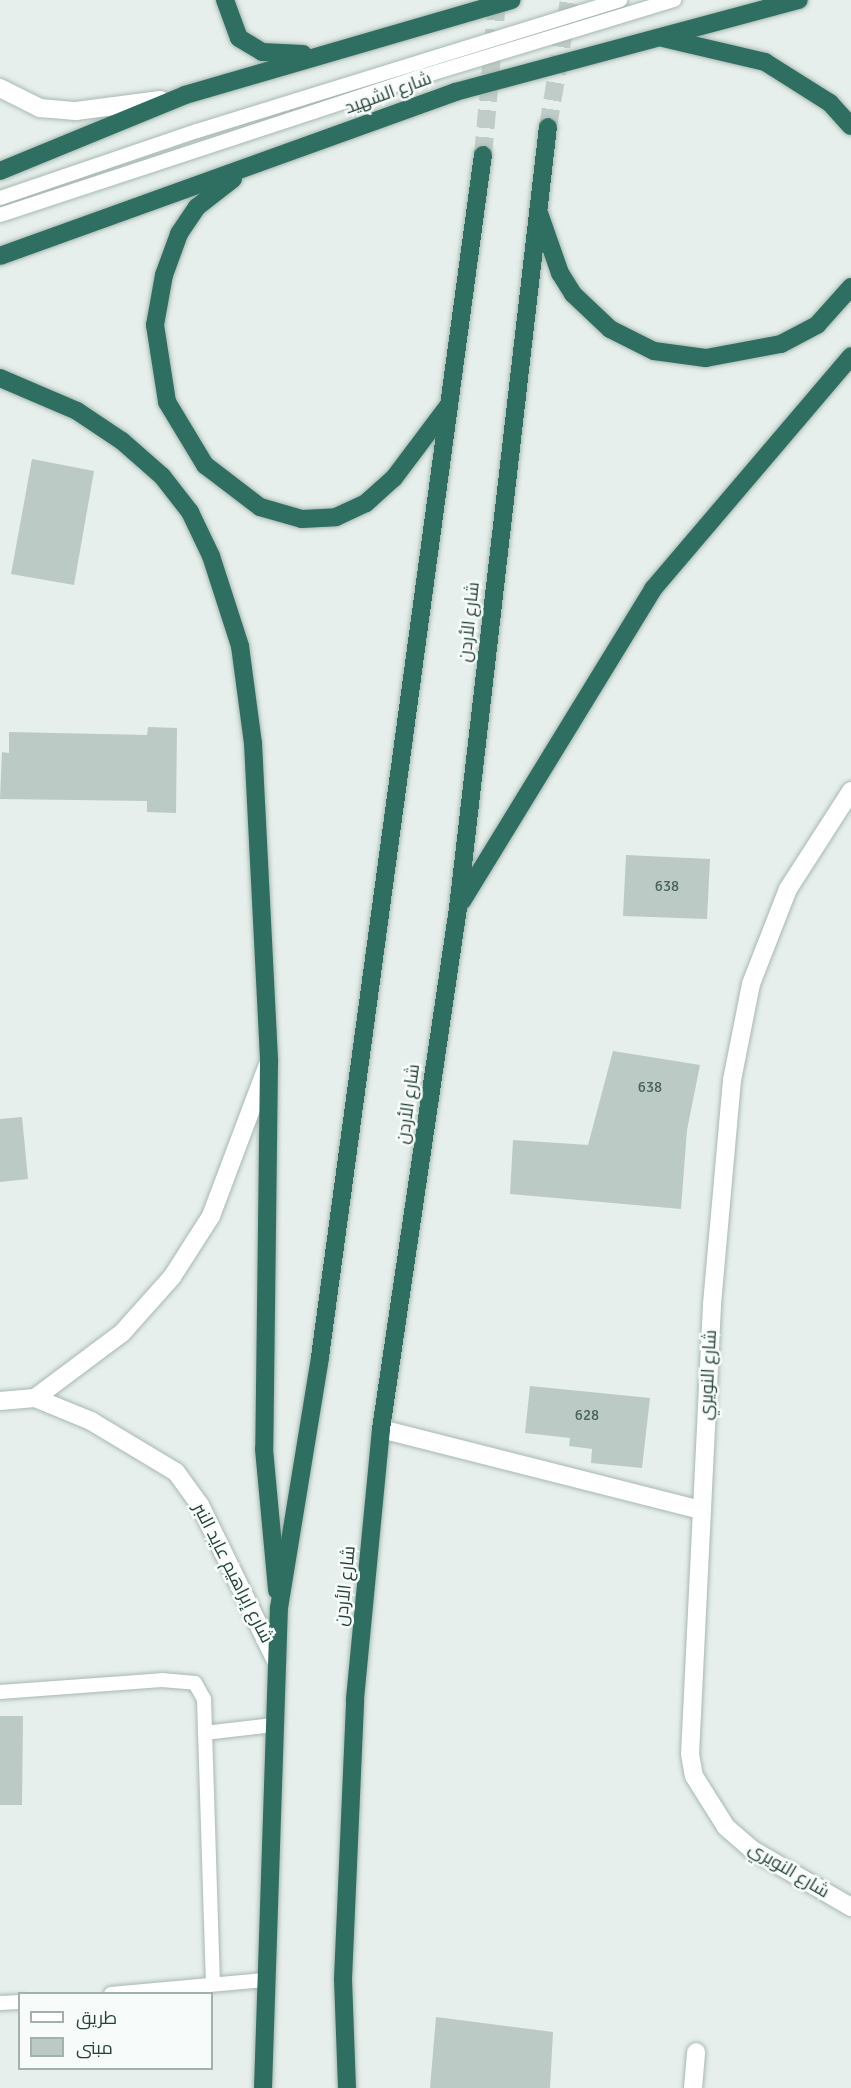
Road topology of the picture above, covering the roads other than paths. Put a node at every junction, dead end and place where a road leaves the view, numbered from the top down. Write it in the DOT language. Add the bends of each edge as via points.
graph roads {
  1 [pos="225,0"];
  2 [pos="511,0"];
  3 [pos="620,0"];
  4 [pos="674,0"];
  5 [pos="799,0"];
  6 [pos="658,37"];
  7 [pos="329,52"];
  8 [pos="0,88"];
  9 [pos="185,95"];
  10 [pos="851,126"];
  11 [pos="548,128"];
  12 [pos="483,155"];
  13 [pos="276,156"];
  14 [pos="0,171"];
  15 [pos="0,198"];
  16 [pos="537,207"];
  17 [pos="0,215"];
  18 [pos="0,256"];
  19 [pos="851,287"];
  20 [pos="851,356"];
  21 [pos="0,378"];
  22 [pos="451,402"];
  23 [pos="851,791"];
  24 [pos="458,908"];
  25 [pos="269,1062"];
  26 [pos="35,1398"];
  27 [pos="0,1401"];
  28 [pos="381,1429"];
  29 [pos="702,1510"];
  30 [pos="279,1608"];
  31 [pos="275,1659"];
  32 [pos="0,1692"];
  33 [pos="273,1725"];
  34 [pos="205,1733"];
  35 [pos="851,1907"];
  36 [pos="264,1980"];
  37 [pos="213,1984"];
  38 [pos="131,1992"];
  39 [pos="18,2002"];
  40 [pos="0,2003"];
  41 [pos="696,2052"];
  42 [pos="263,2088"];
  43 [pos="347,2088"];
  44 [pos="693,2088"];
  1 -- 7 [label="highway" via="239,38 262,52"];
  2 -- 7 [label="highway"];
  3 -- 15 [label="lane" via="197,130"];
  4 -- 17 [label="lane" via="417,78"];
  5 -- 6 [label="highway, شارع الشهيد"];
  6 -- 10 [label="highway" via="765,63 830,103"];
  6 -- 13 [label="highway, شارع الشهيد" via="455,92"];
  7 -- 9 [label="highway"];
  8 -- 9 [label="street" via="40,108 76,111"];
  9 -- 14 [label="highway"];
  11 -- 16 [label="highway, شارع الأردن"];
  12 -- 22 [label="highway"];
  13 -- 18 [label="highway, شارع الشهيد"];
  13 -- 22 [label="highway" via="218,187 197,207 179,234 164,275 155,325 158,368 167,402 205,465 260,507 302,519 336,517 366,503 394,478"];
  16 -- 19 [label="highway" via="560,273 573,294 610,328 654,351 706,358 781,344 817,325"];
  16 -- 24 [label="highway, شارع الأردن"];
  20 -- 24 [label="highway" via="653,589"];
  21 -- 25 [label="highway" via="78,411 122,441 162,476 190,512 224,586 249,699"];
  22 -- 30 [label="highway" via="395,777 320,1357"];
  23 -- 29 [label="street, شارع النويري" via="788,889 751,984 732,1080"];
  24 -- 28 [label="highway, شارع الأردن"];
  25 -- 26 [label="street" via="211,1216 172,1278 122,1333"];
  25 -- 30 [label="highway" via="264,1449 266,1515"];
  26 -- 27 [label="street, شارع إبراهيم عايد النبر"];
  26 -- 31 [label="street, شارع إبراهيم عايد النبر" via="91,1421 176,1472 200,1505"];
  28 -- 29 [label="street"];
  28 -- 43 [label="highway, شارع الأردن" via="355,1699 344,1979"];
  29 -- 35 [label="street, شارع النويري" via="690,1754 694,1776 708,1804 751,1849"];
  30 -- 31 [label="highway"];
  31 -- 33 [label="highway"];
  32 -- 34 [label="lane" via="189,1681 204,1698"];
  33 -- 34 [label="lane"];
  33 -- 36 [label="highway"];
  34 -- 37 [label="lane"];
  36 -- 37 [label="lane"];
  36 -- 42 [label="highway"];
  37 -- 38 [label="lane"];
  39 -- 40 [label="lane"];
  41 -- 44 [label="street"];
}
